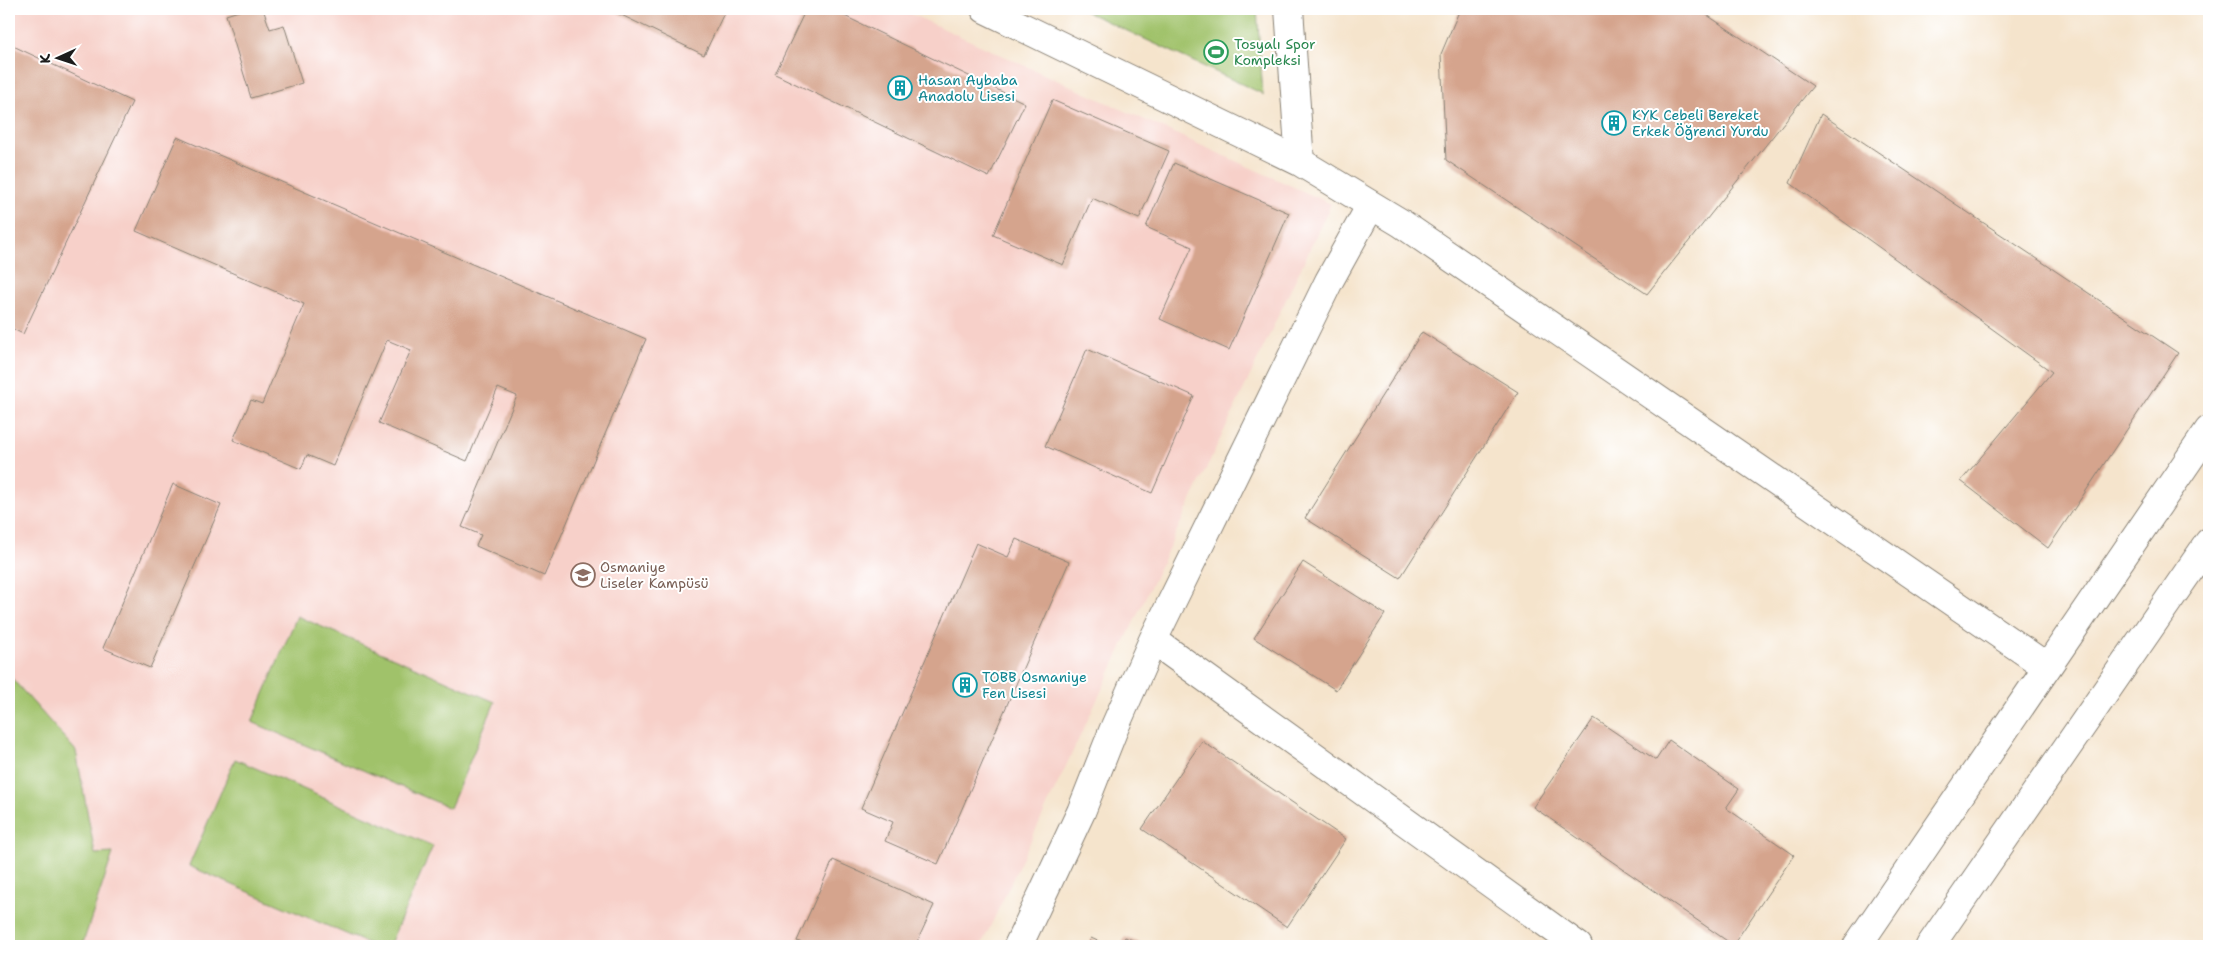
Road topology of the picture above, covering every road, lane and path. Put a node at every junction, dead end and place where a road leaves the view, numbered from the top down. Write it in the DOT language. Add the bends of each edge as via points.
graph roads {
  1 [pos="985,9"];
  2 [pos="1289,9"];
  3 [pos="1300,162"];
  4 [pos="1371,205"];
  5 [pos="2209,430"];
  6 [pos="2209,542"];
  7 [pos="1153,640"];
  8 [pos="2047,667"];
  9 [pos="1018,946"];
  10 [pos="1578,946"];
  11 [pos="1857,946"];
  12 [pos="1930,946"];
  1 -- 3 [label="street"];
  2 -- 3 [label="street"];
  3 -- 4 [label="street"];
  4 -- 7 [label="street" via="1329,281"];
  4 -- 8 [label="street"];
  5 -- 8 [label="street"];
  6 -- 12 [label="street"];
  7 -- 9 [label="street" via="1112,731 1081,812"];
  7 -- 10 [label="street"];
  8 -- 11 [label="street"];
}
